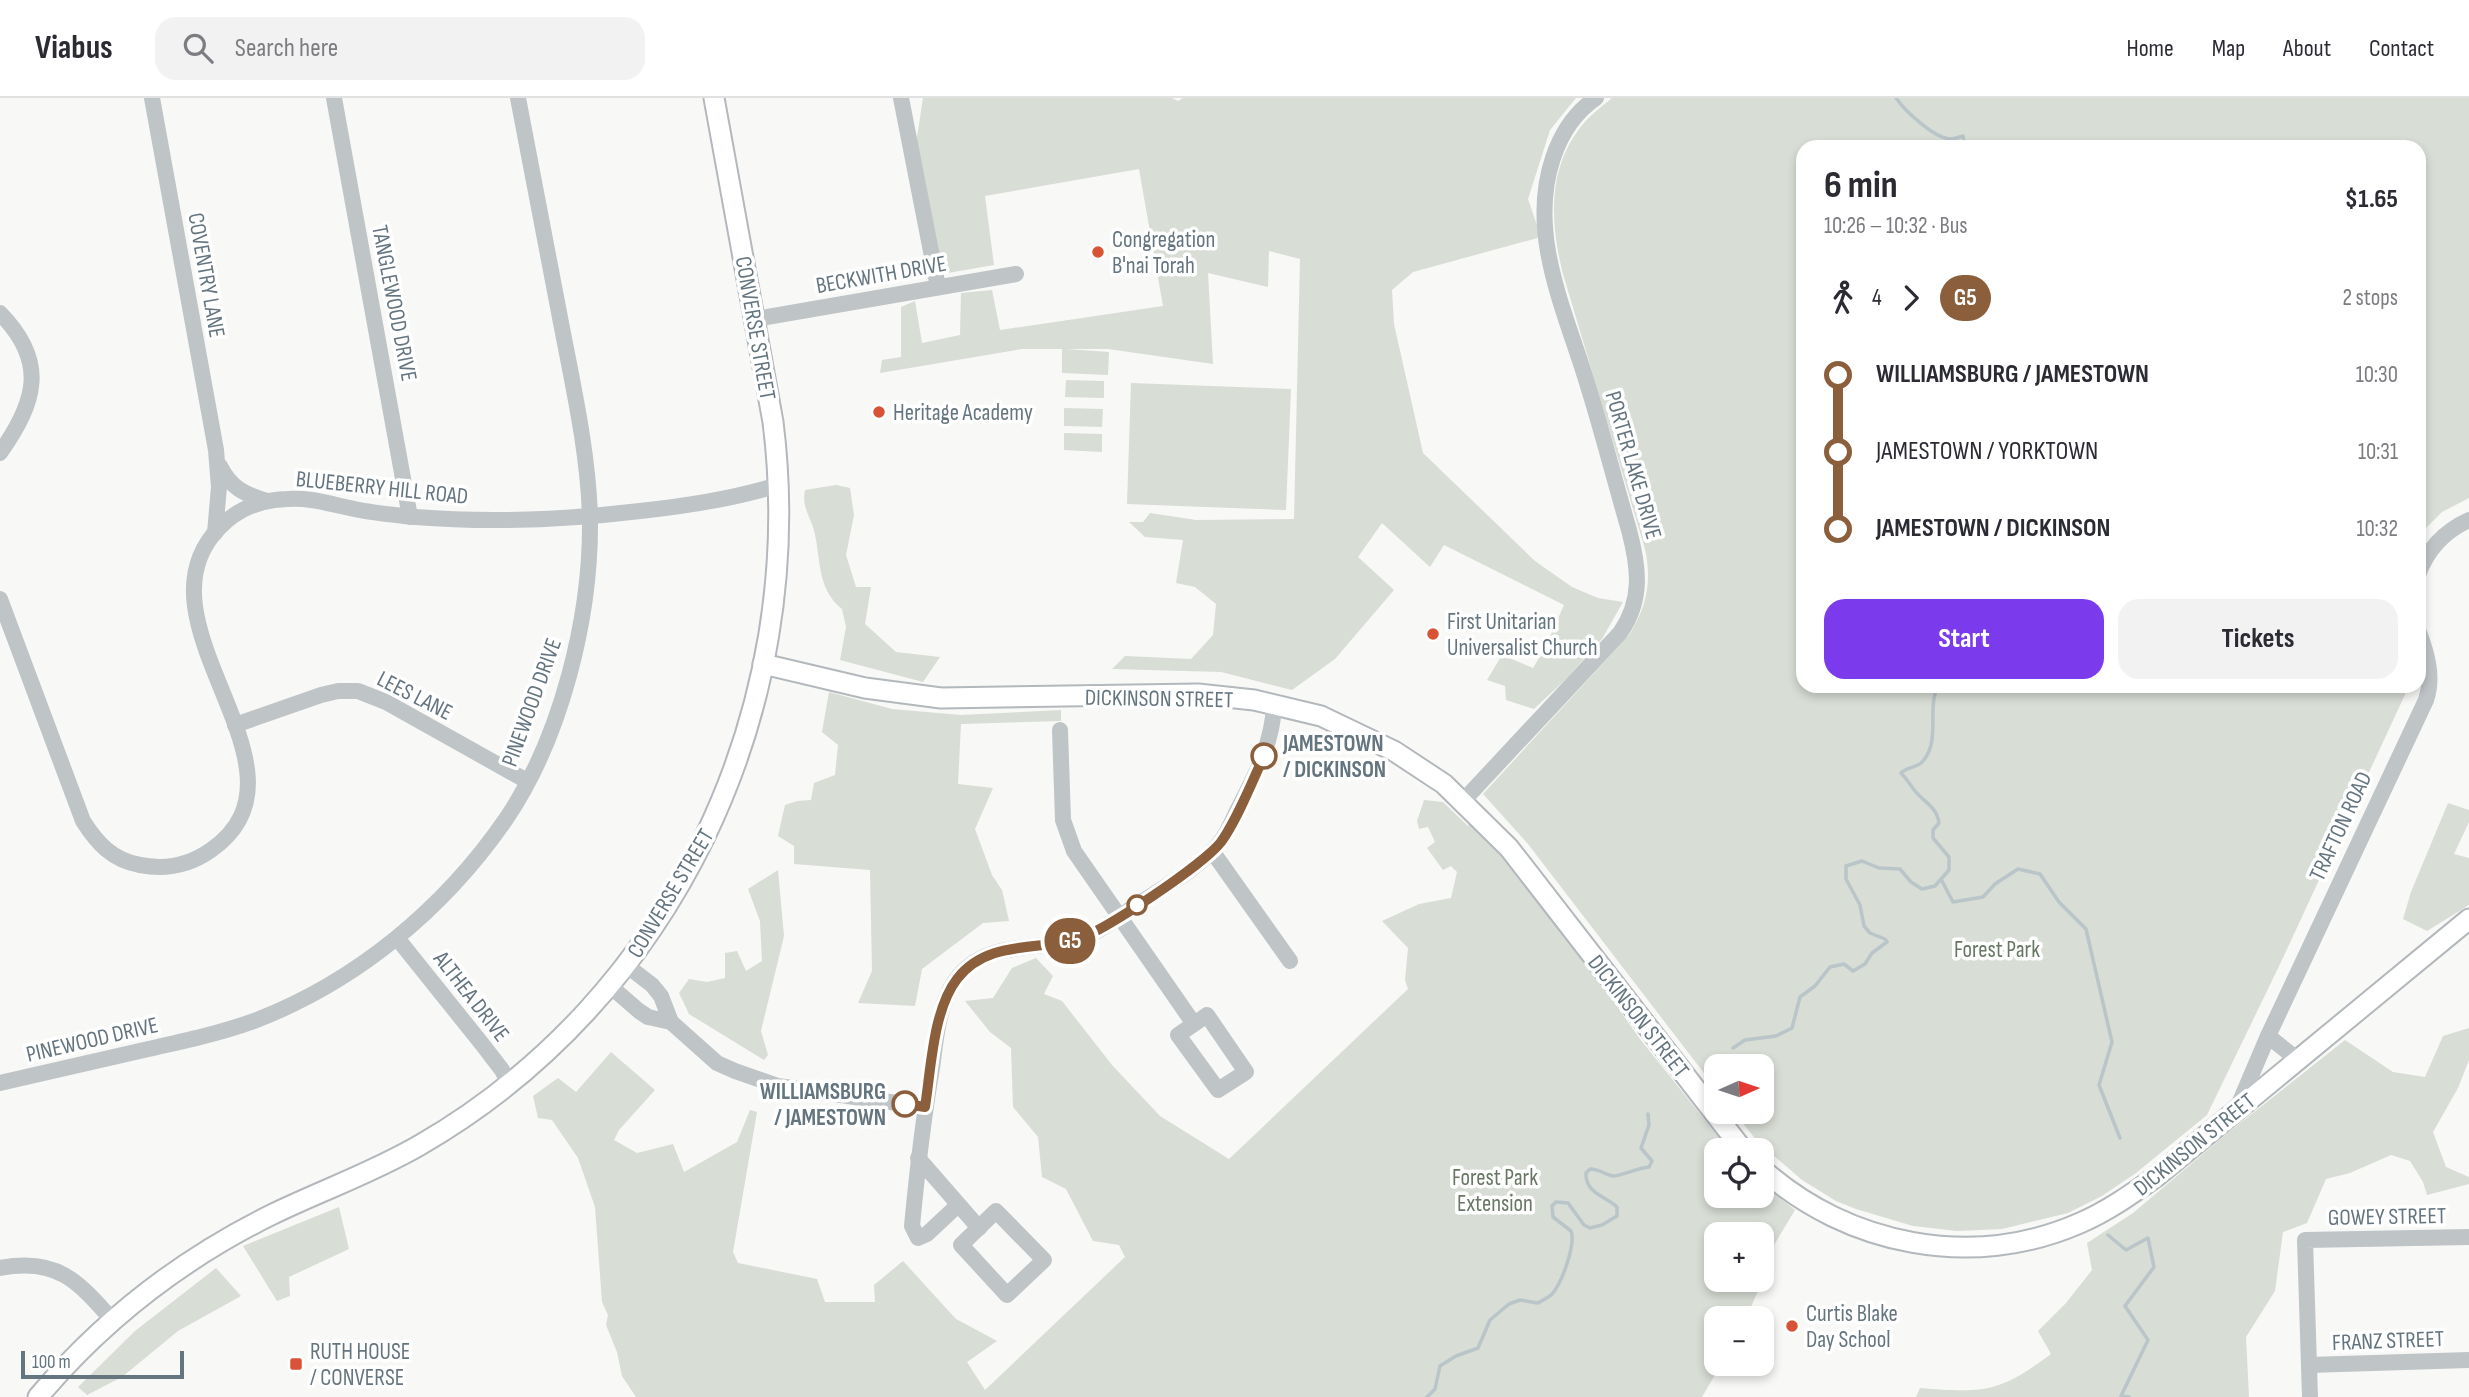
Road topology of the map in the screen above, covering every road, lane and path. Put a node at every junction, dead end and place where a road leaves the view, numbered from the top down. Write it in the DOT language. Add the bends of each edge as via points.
graph roads {
  1 [pos="152,98"];
  2 [pos="334,98"];
  3 [pos="519,98"];
  4 [pos="714,98"];
  5 [pos="901,98"];
  6 [pos="1595,98"];
  7 [pos="1016,274"];
  8 [pos="938,286"];
  9 [pos="0,313"];
  10 [pos="755,318"];
  11 [pos="0,453"];
  12 [pos="218,461"];
  13 [pos="778,485"];
  14 [pos="267,501"];
  15 [pos="410,517"];
  16 [pos="590,518"];
  17 [pos="2469,520"];
  18 [pos="215,533"];
  19 [pos="2426,558"];
  20 [pos="0,599"];
  21 [pos="2426,659"];
  22 [pos="763,664"];
  23 [pos="1274,704"];
  24 [pos="235,725"];
  25 [pos="1060,730"];
  26 [pos="527,782"];
  27 [pos="1463,801"];
  28 [pos="1212,851"];
  29 [pos="1119,916"];
  30 [pos="2469,919"];
  31 [pos="397,938"];
  32 [pos="1290,961"];
  33 [pos="626,965"];
  34 [pos="609,985"];
  35 [pos="671,1022"];
  36 [pos="1194,1024"];
  37 [pos="2267,1036"];
  38 [pos="2298,1060"];
  39 [pos="0,1083"];
  40 [pos="509,1084"];
  41 [pos="925,1107"];
  42 [pos="2236,1111"];
  43 [pos="1734,1138"];
  44 [pos="918,1158"];
  45 [pos="1774,1179"];
  46 [pos="958,1205"];
  47 [pos="979,1228"];
  48 [pos="2469,1237"];
  49 [pos="0,1268"];
  50 [pos="113,1321"];
  51 [pos="2469,1360"];
  52 [pos="2309,1364"];
  53 [pos="38,1397"];
  54 [pos="2310,1397"];
  1 -- 12 [label="street, COVENTRY LANE"];
  2 -- 15 [label="street, TANGLEWOOD DRIVE"];
  3 -- 16 [label="street, PINEWOOD DRIVE" via="570,368"];
  4 -- 10 [label="main road, CONVERSE STREET"];
  5 -- 8 [label="street"];
  6 -- 27 [label="street, PORTER LAKE DRIVE" via="1573,118 1556,150 1545,189 1544,227 1555,282 1632,540 1639,575 1637,594 1620,634"];
  7 -- 8 [label="street, BECKWITH DRIVE"];
  8 -- 10 [label="street, BECKWITH DRIVE"];
  9 -- 11 [label="street" via="20,340 32,374 24,416"];
  10 -- 13 [label="main road, CONVERSE STREET" via="773,422"];
  12 -- 14 [label="street, COVENTRY LANE" via="238,491"];
  12 -- 18 [label="street, COVENTRY LANE"];
  13 -- 16 [label="street, BLUEBERRY HILL ROAD" via="695,504"];
  13 -- 22 [label="main road, CONVERSE STREET" via="775,582"];
  14 -- 15 [label="street, BLUEBERRY HILL ROAD" via="304,499"];
  14 -- 18 [label="street, BLUEBERRY HILL ROAD" via="244,508"];
  15 -- 16 [label="street, BLUEBERRY HILL ROAD" via="491,521"];
  16 -- 26 [label="street, PINEWOOD DRIVE" via="577,649"];
  17 -- 19 [label="street" via="2437,542"];
  18 -- 24 [label="street, BLUEBERRY HILL ROAD" via="197,568 194,611"];
  20 -- 24 [label="street, BLUEBERRY HILL ROAD" via="83,821 117,858 144,866 179,865 204,855 232,832 248,783"];
  21 -- 37 [label="street, TRAFTON ROAD" via="2430,673 2426,700"];
  22 -- 23 [label="main road, DICKINSON STREET" via="864,688 930,697 1198,694"];
  22 -- 33 [label="main road, CONVERSE STREET" via="743,745 714,820 681,884"];
  23 -- 27 [label="main road, DICKINSON STREET" via="1321,716 1369,737 1432,775"];
  23 -- 28 [label="street" via="1264,756 1224,837"];
  24 -- 26 [label="street, LEES LANE" via="321,695 358,691 386,702"];
  25 -- 29 [label="street" via="1065,832 1073,851"];
  26 -- 31 [label="street, PINEWOOD DRIVE" via="473,860"];
  27 -- 43 [label="main road, DICKINSON STREET" via="1521,863"];
  28 -- 29 [label="street"];
  28 -- 32 [label="street"];
  29 -- 36 [label="street"];
  29 -- 41 [label="street" via="1084,937 1002,950 963,972 940,1014"];
  30 -- 38 [label="main road, DICKINSON STREET"];
  31 -- 39 [label="street, PINEWOOD DRIVE" via="331,983 252,1022"];
  31 -- 40 [label="street, ALTHEA DRIVE"];
  33 -- 34 [label="main road, CONVERSE STREET"];
  33 -- 35 [label="street" via="661,996"];
  34 -- 35 [label="street" via="648,1017"];
  34 -- 40 [label="main road, CONVERSE STREET" via="575,1025"];
  35 -- 41 [label="street" via="717,1063 759,1081"];
  36 -- 36 [label="street" via="1207,1015 1247,1072 1217,1090 1178,1035"];
  37 -- 38 [label="street"];
  37 -- 42 [label="street, TRAFTON ROAD"];
  38 -- 42 [label="main road, DICKINSON STREET"];
  40 -- 50 [label="main road, CONVERSE STREET" via="413,1150 217,1244"];
  41 -- 44 [label="street"];
  42 -- 45 [label="main road, DICKINSON STREET" via="2108,1209 2057,1232 1995,1246 1924,1245 1865,1231 1818,1209"];
  44 -- 46 [label="street"];
  44 -- 46 [label="street" via="912,1226 918,1238"];
  46 -- 47 [label="street"];
  47 -- 47 [label="street" via="996,1211 1044,1260 1007,1295 961,1245"];
  48 -- 52 [label="street, GOWEY STREET" via="2305,1240"];
  49 -- 50 [label="street" via="40,1265 68,1275"];
  50 -- 53 [label="main road, CONVERSE STREET"];
  51 -- 52 [label="street, FRANZ STREET"];
  52 -- 54 [label="street"];
}
